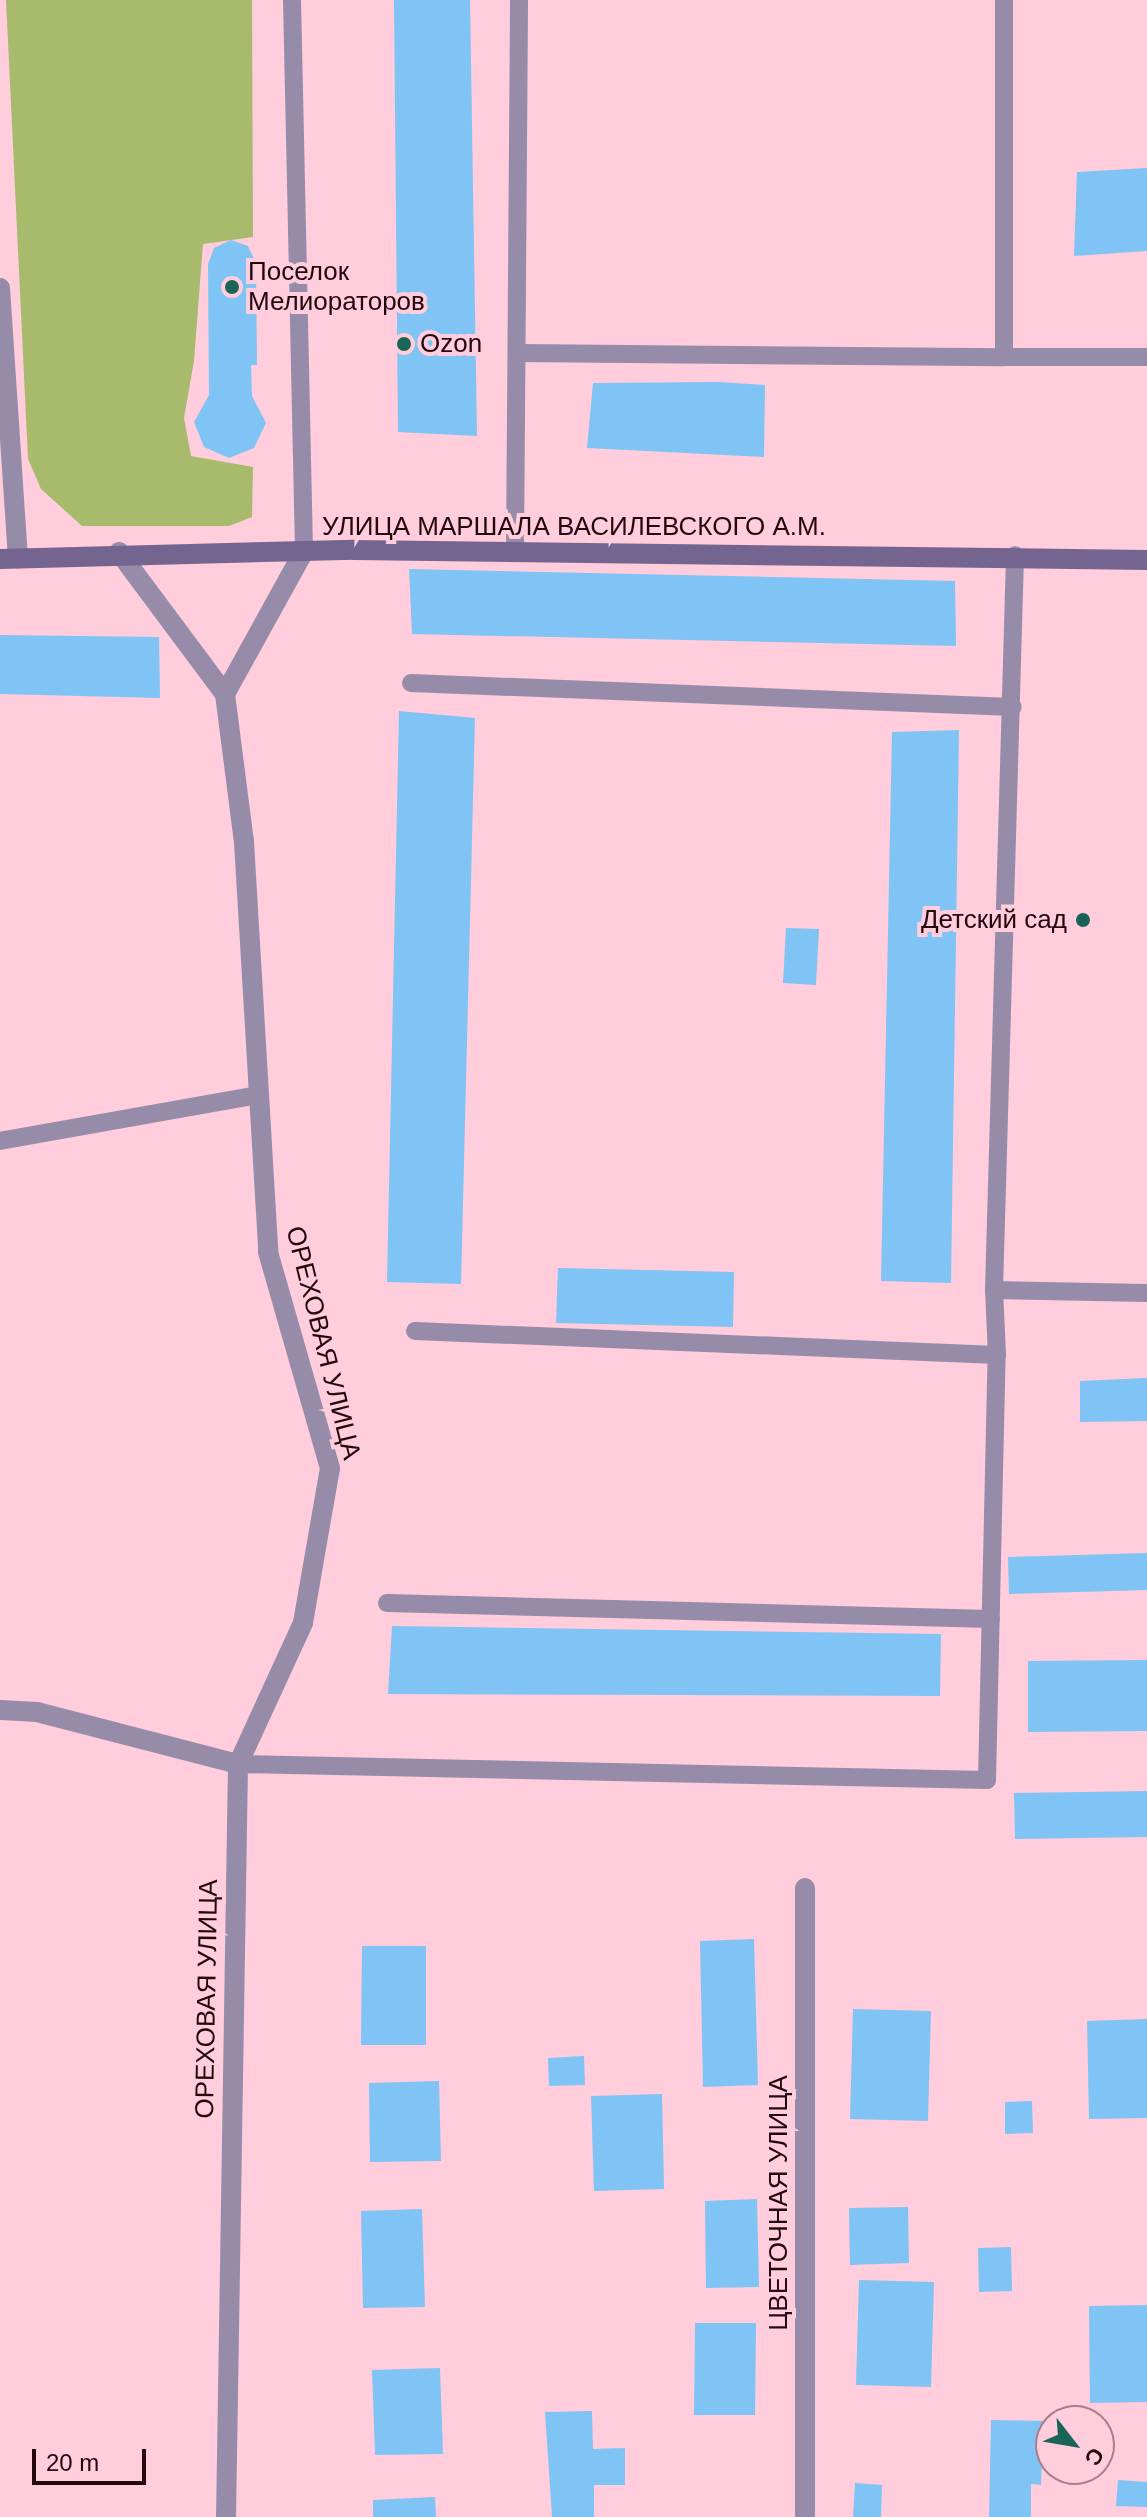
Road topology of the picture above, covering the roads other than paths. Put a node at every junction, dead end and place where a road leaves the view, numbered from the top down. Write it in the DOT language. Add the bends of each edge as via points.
graph roads {
  1 [pos="292,0"];
  2 [pos="519,0"];
  3 [pos="1004,0"];
  4 [pos="0,288"];
  5 [pos="517,353"];
  6 [pos="1004,357"];
  7 [pos="1147,357"];
  8 [pos="304,551"];
  9 [pos="119,552"];
  10 [pos="515,552"];
  11 [pos="1015,555"];
  12 [pos="9,558"];
  13 [pos="1147,560"];
  14 [pos="411,683"];
  15 [pos="225,694"];
  16 [pos="1013,707"];
  17 [pos="259,1095"];
  18 [pos="0,1141"];
  19 [pos="994,1290"];
  20 [pos="1147,1293"];
  21 [pos="415,1331"];
  22 [pos="997,1355"];
  23 [pos="387,1603"];
  24 [pos="991,1619"];
  25 [pos="0,1710"];
  26 [pos="238,1764"];
  27 [pos="805,1888"];
  28 [pos="226,2517"];
  29 [pos="805,2517"];
  1 -- 8 [label="lane"];
  2 -- 5 [label="lane"];
  3 -- 6 [label="lane"];
  4 -- 12 [label="street"];
  5 -- 6 [label="lane"];
  5 -- 10 [label="lane"];
  6 -- 7 [label="lane"];
  8 -- 9 [label="main road, УЛИЦА МАРШАЛА ВАСИЛЕВСКОГО А.М."];
  8 -- 10 [label="main road, УЛИЦА МАРШАЛА ВАСИЛЕВСКОГО А.М."];
  8 -- 15 [label="street"];
  9 -- 12 [label="main road, УЛИЦА МАРШАЛА ВАСИЛЕВСКОГО А.М."];
  9 -- 15 [label="street, ОРЕХОВАЯ УЛИЦА"];
  10 -- 11 [label="main road, УЛИЦА МАРШАЛА ВАСИЛЕВСКОГО А.М."];
  11 -- 13 [label="main road, УЛИЦА МАРШАЛА ВАСИЛЕВСКОГО А.М."];
  11 -- 16 [label="lane"];
  14 -- 16 [label="lane"];
  15 -- 17 [label="street, ОРЕХОВАЯ УЛИЦА" via="244,842"];
  16 -- 19 [label="lane"];
  17 -- 18 [label="lane"];
  17 -- 26 [label="street, ОРЕХОВАЯ УЛИЦА" via="268,1252 330,1468 303,1623"];
  19 -- 20 [label="lane"];
  19 -- 22 [label="lane"];
  21 -- 22 [label="lane"];
  22 -- 24 [label="lane"];
  23 -- 24 [label="lane"];
  24 -- 26 [label="lane" via="987,1780"];
  25 -- 26 [label="street" via="37,1712"];
  26 -- 28 [label="street, ОРЕХОВАЯ УЛИЦА"];
  27 -- 29 [label="street, ЦВЕТОЧНАЯ УЛИЦА"];
}
